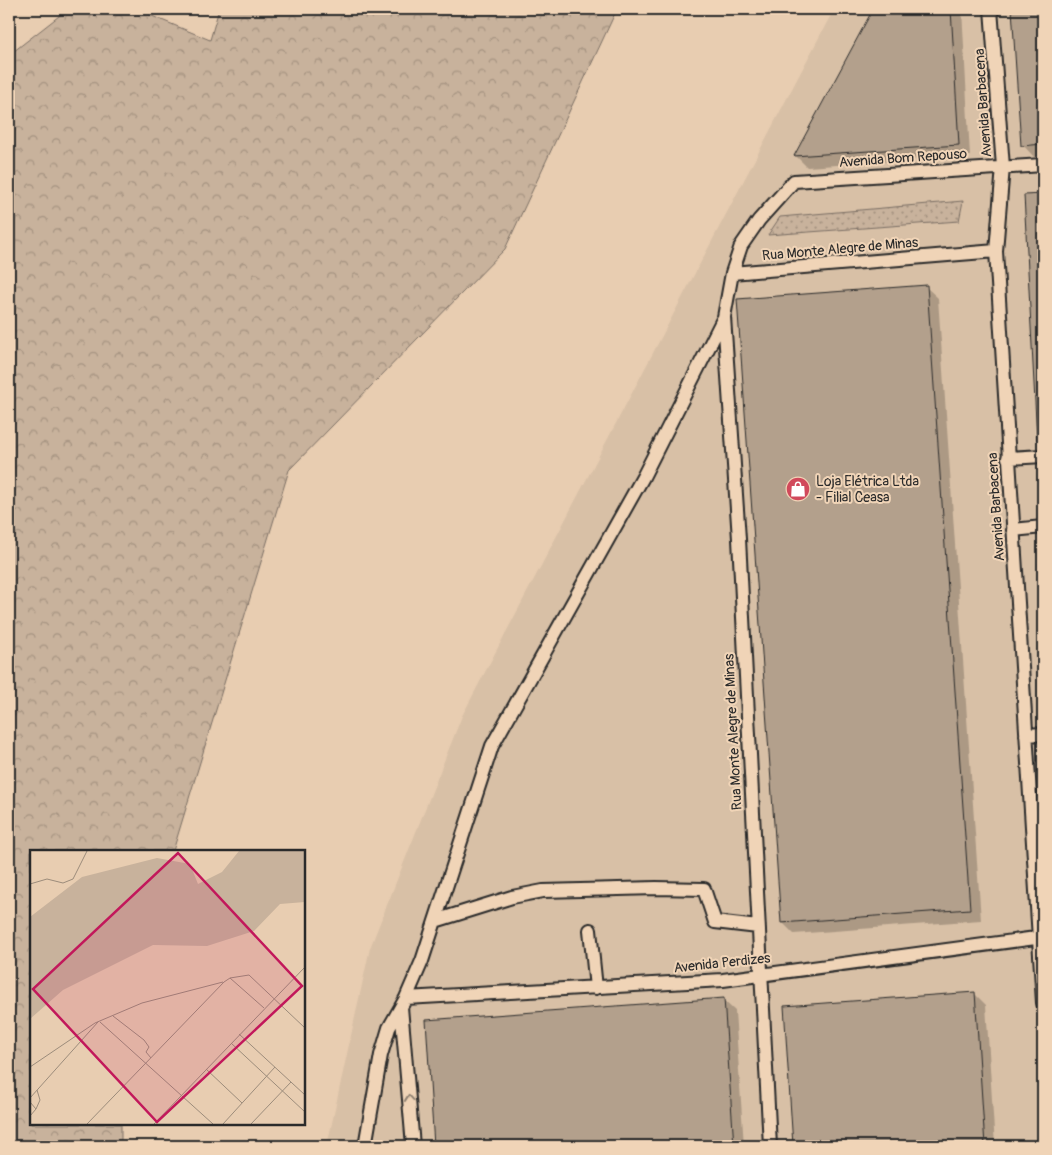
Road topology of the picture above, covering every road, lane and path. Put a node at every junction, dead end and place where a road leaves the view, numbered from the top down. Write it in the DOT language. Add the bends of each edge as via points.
graph roads {
  1 [pos="991,9"];
  2 [pos="1043,165"];
  3 [pos="1003,167"];
  4 [pos="996,251"];
  5 [pos="732,273"];
  6 [pos="724,317"];
  7 [pos="1043,456"];
  8 [pos="1008,458"];
  9 [pos="1043,528"];
  10 [pos="1013,530"];
  11 [pos="1043,734"];
  12 [pos="1026,735"];
  13 [pos="435,920"];
  14 [pos="758,927"];
  15 [pos="590,930"];
  16 [pos="1041,938"];
  17 [pos="760,974"];
  18 [pos="596,988"];
  19 [pos="403,1002"];
  20 [pos="1043,1004"];
  21 [pos="365,1146"];
  22 [pos="413,1146"];
  23 [pos="770,1146"];
  1 -- 3 [label="lane, Avenida Barbacena"];
  2 -- 3 [label="lane, Avenida Bom Repouso"];
  3 -- 4 [label="lane, Avenida Barbacena"];
  3 -- 5 [label="lane, Avenida Bom Repouso" via="794,181 758,220 741,246"];
  4 -- 5 [label="lane, Rua Monte Alegre de Minas"];
  4 -- 8 [label="lane, Avenida Barbacena"];
  5 -- 6 [label="lane, Rua Monte Alegre de Minas"];
  6 -- 13 [label="lane, Rua Monte Alegre de Minas" via="643,477 492,746"];
  6 -- 14 [label="lane, Rua Monte Alegre de Minas" via="739,539"];
  7 -- 8 [label="lane"];
  8 -- 10 [label="lane, Avenida Barbacena"];
  9 -- 10 [label="lane"];
  10 -- 12 [label="lane, Avenida Barbacena"];
  11 -- 12 [label="lane"];
  12 -- 16 [label="lane, Avenida Barbacena"];
  13 -- 14 [label="lane" via="543,891 704,889 715,922"];
  13 -- 19 [label="lane, Rua Monte Alegre de Minas" via="422,961"];
  14 -- 17 [label="lane, Rua Monte Alegre de Minas"];
  15 -- 18 [label="lane"];
  16 -- 17 [label="lane, Avenida Perdizes"];
  16 -- 20 [label="lane, Avenida Barbacena"];
  17 -- 18 [label="lane, Avenida Perdizes" via="723,980"];
  17 -- 23 [label="lane, Rua Monte Alegre de Minas"];
  18 -- 19 [label="lane, Avenida Perdizes"];
  19 -- 21 [label="lane, Rua Monte Alegre de Minas" via="389,1028 381,1055"];
  22 -- 19 [label="lane, Rua Monte Alegre de Minas, one-way"];
}
